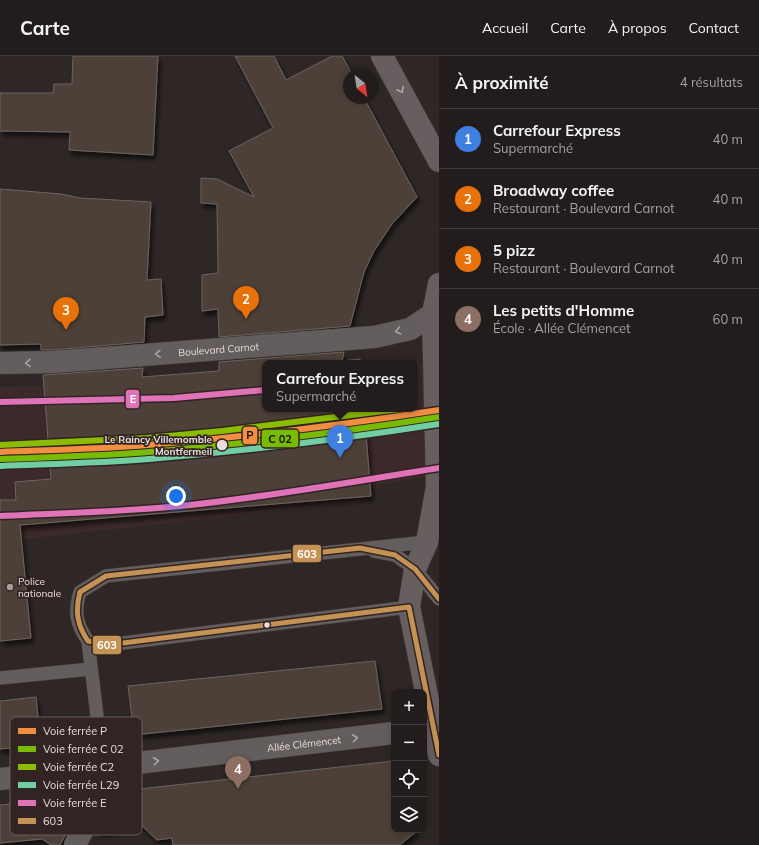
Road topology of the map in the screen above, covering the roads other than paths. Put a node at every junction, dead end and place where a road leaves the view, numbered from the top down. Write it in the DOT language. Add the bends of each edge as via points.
graph roads {
  1 [pos="382,56"];
  2 [pos="439,161"];
  3 [pos="439,284"];
  4 [pos="433,314"];
  5 [pos="0,363"];
  6 [pos="433,535"];
  7 [pos="360,548"];
  8 [pos="415,569"];
  9 [pos="439,599"];
  10 [pos="409,607"];
  11 [pos="88,641"];
  12 [pos="91,669"];
  13 [pos="0,678"];
  14 [pos="97,717"];
  15 [pos="429,729"];
  16 [pos="391,733"];
  17 [pos="439,754"];
  18 [pos="142,762"];
  19 [pos="10,777"];
  20 [pos="0,778"];
  21 [pos="80,835"];
  22 [pos="75,845"];
  1 -- 2 [label="main road, one-way"];
  3 -- 4 [label="main road"];
  4 -- 5 [label="street, Boulevard Carnot, one-way" via="410,329 374,337 53,362"];
  4 -- 6 [label="main road" via="437,487"];
  6 -- 7 [label="lane"];
  6 -- 8 [label="main road"];
  7 -- 8 [label="lane" via="395,555"];
  7 -- 11 [label="lane" via="106,576 80,592 76,605 81,632"];
  8 -- 9 [label="lane"];
  8 -- 10 [label="main road"];
  10 -- 11 [label="lane" via="107,644"];
  10 -- 15 [label="main road"];
  11 -- 12 [label="lane"];
  12 -- 13 [label="lane"];
  12 -- 14 [label="lane"];
  15 -- 17 [label="main road"];
  18 -- 16 [label="street, Allée Clémencet, one-way"];
  19 -- 20 [label="street, Allée Clémencet"];
  21 -- 22 [label="street"];
}
